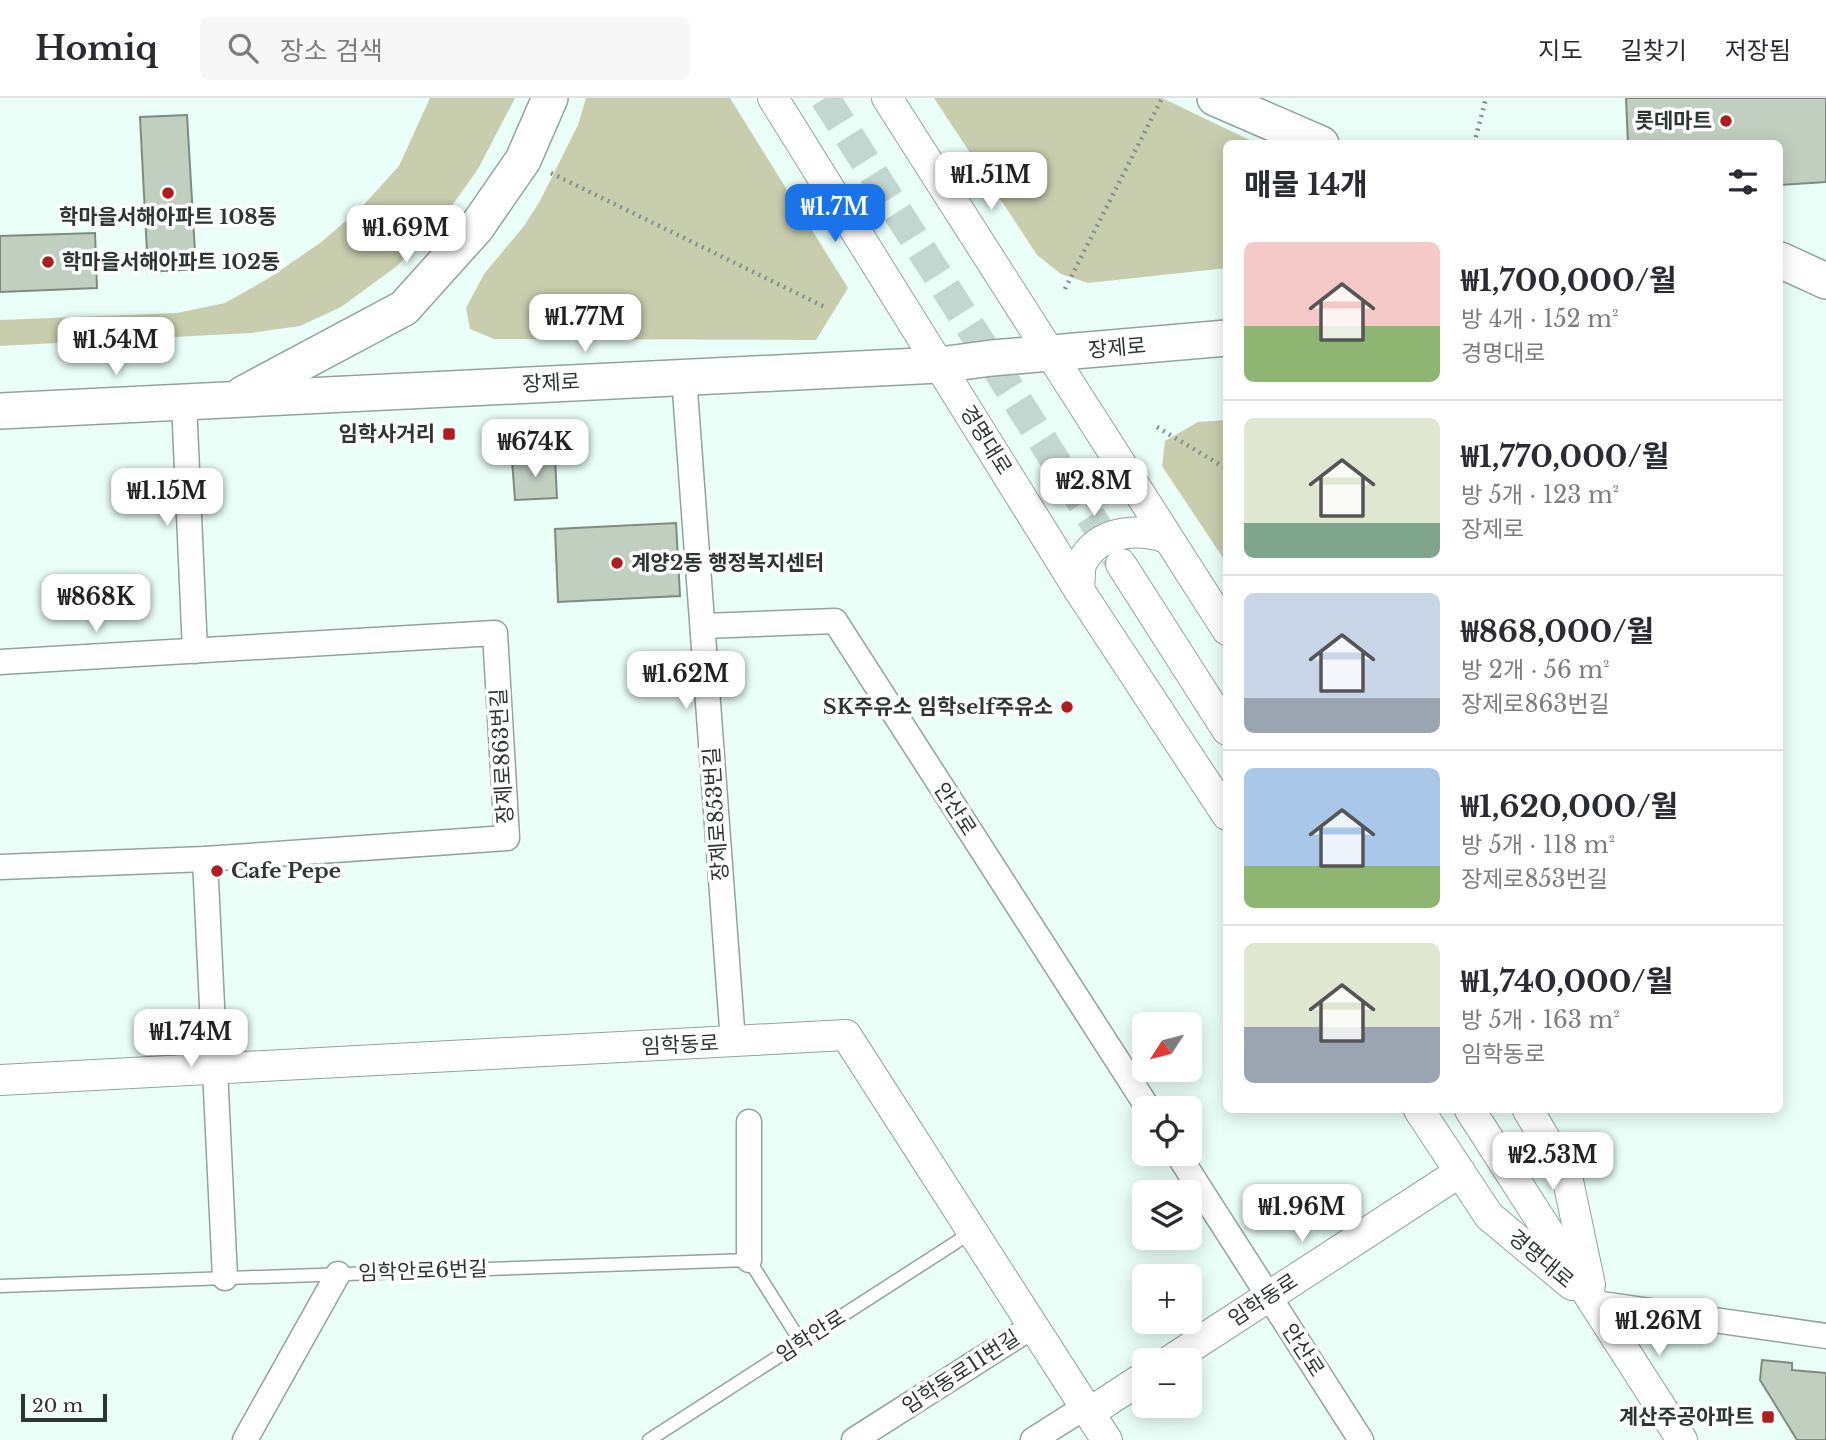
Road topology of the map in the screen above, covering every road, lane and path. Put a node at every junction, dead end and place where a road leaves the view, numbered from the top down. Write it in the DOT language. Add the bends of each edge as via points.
graph roads {
  1 [pos="550,98"];
  2 [pos="773,98"];
  3 [pos="887,98"];
  4 [pos="1162,98"];
  5 [pos="1215,98"];
  6 [pos="1486,98"];
  7 [pos="1312,140"];
  8 [pos="1475,140"];
  9 [pos="544,170"];
  10 [pos="1783,261"];
  11 [pos="1826,281"];
  12 [pos="1783,286"];
  13 [pos="1065,289"];
  14 [pos="827,308"];
  15 [pos="1223,338"];
  16 [pos="1049,354"];
  17 [pos="939,365"];
  18 [pos="684,377"];
  19 [pos="234,399"];
  20 [pos="184,402"];
  21 [pos="0,411"];
  22 [pos="1157,428"];
  23 [pos="1223,467"];
  24 [pos="1167,538"];
  25 [pos="1121,564"];
  26 [pos="1079,590"];
  27 [pos="1223,624"];
  28 [pos="703,626"];
  29 [pos="195,651"];
  30 [pos="0,662"];
  31 [pos="1223,724"];
  32 [pos="1223,810"];
  33 [pos="205,859"];
  34 [pos="0,867"];
  35 [pos="733,1042"];
  36 [pos="214,1069"];
  37 [pos="0,1080"];
  38 [pos="1140,1096"];
  39 [pos="1421,1113"];
  40 [pos="1472,1113"];
  41 [pos="1530,1113"];
  42 [pos="749,1122"];
  43 [pos="1185,1166"];
  44 [pos="1460,1172"];
  45 [pos="972,1231"];
  46 [pos="749,1260"];
  47 [pos="338,1274"];
  48 [pos="225,1278"];
  49 [pos="0,1286"];
  50 [pos="1269,1296"];
  51 [pos="1594,1303"];
  52 [pos="1033,1326"];
  53 [pos="1826,1336"];
  54 [pos="801,1342"];
  55 [pos="1189,1348"];
  56 [pos="1132,1384"];
  57 [pos="1087,1410"];
  58 [pos="245,1440"];
  59 [pos="649,1440"];
  60 [pos="854,1440"];
  61 [pos="1033,1440"];
  62 [pos="1107,1440"];
  63 [pos="1362,1440"];
  64 [pos="1682,1440"];
  1 -- 19 [label="main road" via="516,171 476,228 404,308"];
  2 -- 17 [label="street, 경명대로"];
  3 -- 16 [label="street"];
  4 -- 13 [label="path"];
  5 -- 7 [label="main road"];
  6 -- 8 [label="path"];
  9 -- 14 [label="path"];
  10 -- 11 [label="main road"];
  11 -- 12 [label="main road"];
  15 -- 16 [label="main road, 장제로"];
  16 -- 17 [label="main road, 장제로"];
  16 -- 24 [label="street"];
  17 -- 18 [label="main road, 장제로"];
  17 -- 26 [label="street, 경명대로"];
  18 -- 19 [label="main road, 장제로"];
  18 -- 28 [label="street, 장제로853번길"];
  19 -- 20 [label="main road, 장제로"];
  20 -- 21 [label="main road, 장제로"];
  20 -- 29 [label="street"];
  22 -- 23 [label="path"];
  24 -- 26 [label="street" via="1119,533 1081,563"];
  24 -- 27 [label="street"];
  25 -- 31 [label="street"];
  26 -- 32 [label="street, 경명대로"];
  28 -- 35 [label="street, 장제로853번길"];
  28 -- 38 [label="street, 안산로" via="835,621"];
  29 -- 30 [label="street, 장제로863번길"];
  29 -- 33 [label="street, 장제로863번길" via="495,634 507,838"];
  33 -- 34 [label="street, 장제로863번길"];
  33 -- 36 [label="street"];
  35 -- 36 [label="street, 임학동로"];
  35 -- 45 [label="street, 임학동로" via="846,1035"];
  36 -- 37 [label="street, 임학동로"];
  36 -- 48 [label="street"];
  39 -- 44 [label="street, 경명대로"];
  40 -- 51 [label="street, 경명대로"];
  41 -- 51 [label="street, 경명대로" via="1567,1176"];
  42 -- 46 [label="street"];
  43 -- 50 [label="street, 안산로"];
  44 -- 50 [label="street, 임학동로"];
  44 -- 51 [label="street, 경명대로" via="1489,1216"];
  45 -- 52 [label="street, 임학동로"];
  45 -- 54 [label="lane, 임학안로"];
  46 -- 47 [label="lane, 임학안로6번길"];
  46 -- 54 [label="lane"];
  47 -- 48 [label="lane, 임학안로6번길"];
  47 -- 58 [label="street"];
  48 -- 49 [label="lane, 임학안로6번길"];
  50 -- 55 [label="street, 임학동로"];
  50 -- 63 [label="street, 안산로"];
  51 -- 53 [label="street"];
  51 -- 64 [label="street, 경명대로"];
  52 -- 57 [label="street, 임학동로"];
  52 -- 60 [label="street, 임학동로11번길"];
  54 -- 59 [label="lane, 임학안로"];
  56 -- 57 [label="street"];
  57 -- 61 [label="street"];
  57 -- 62 [label="street, 임학동로"];
}
